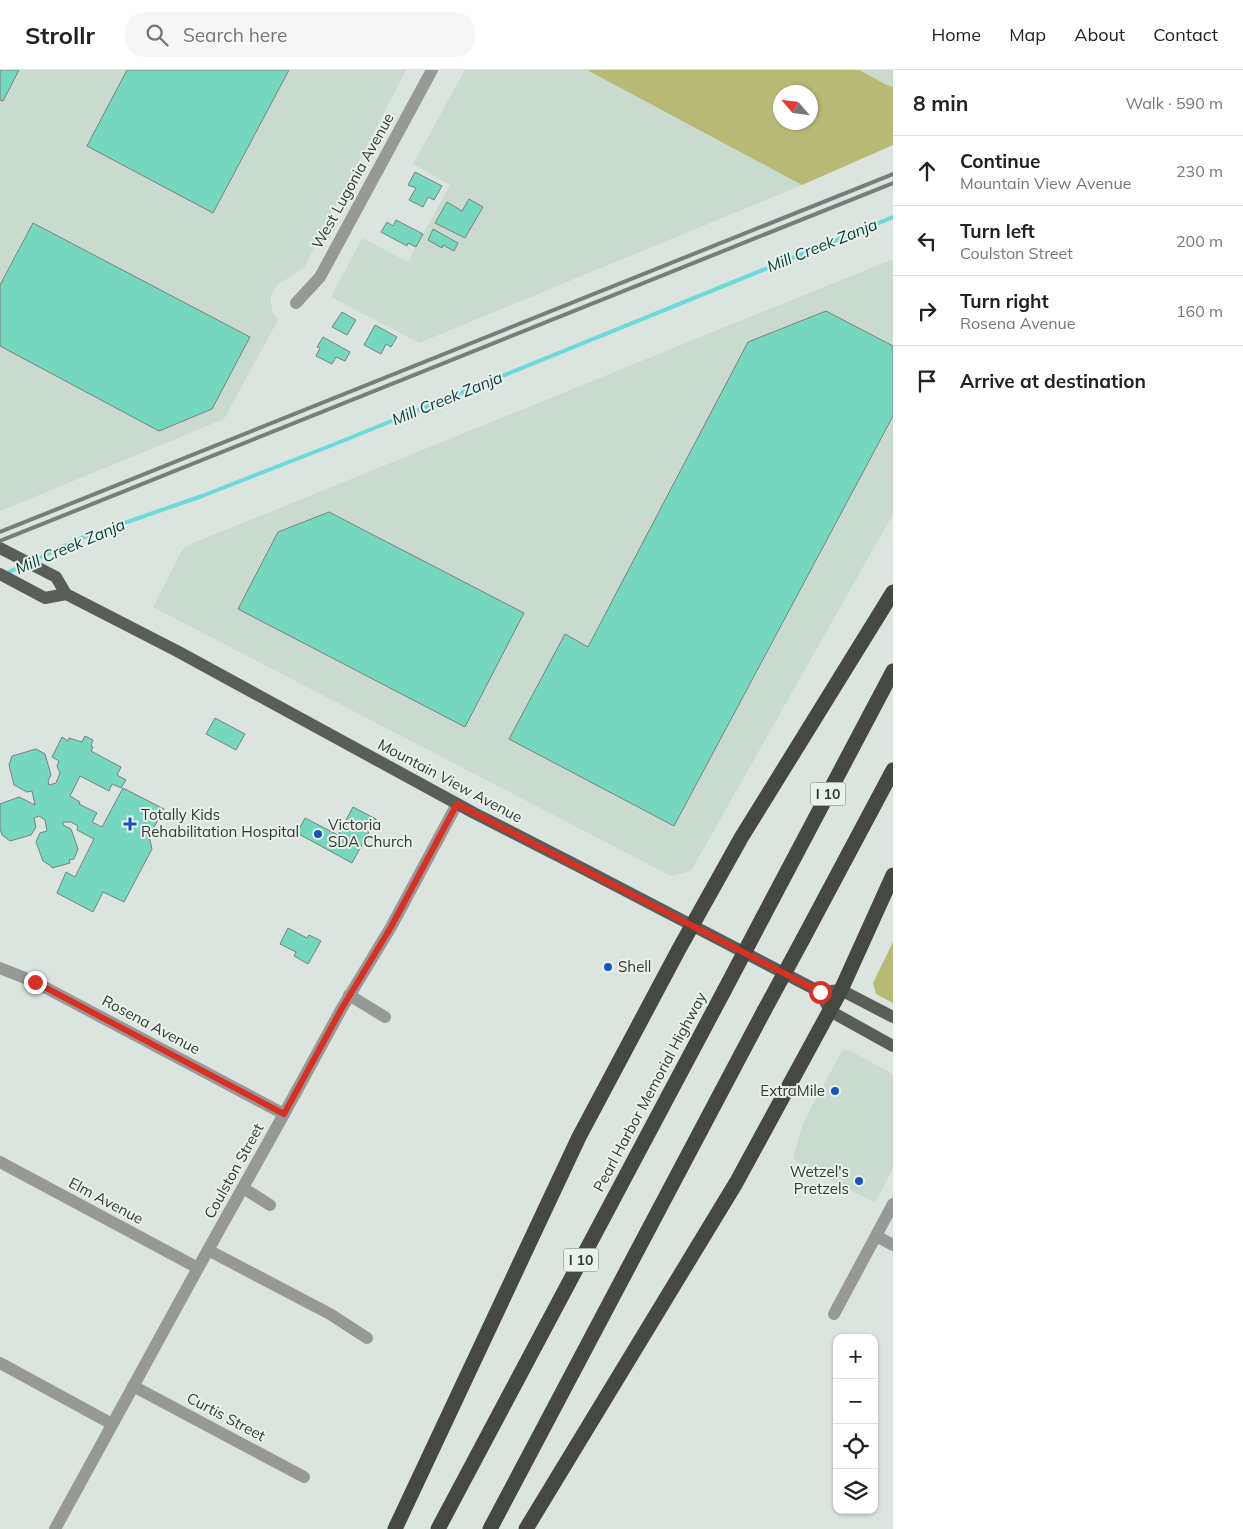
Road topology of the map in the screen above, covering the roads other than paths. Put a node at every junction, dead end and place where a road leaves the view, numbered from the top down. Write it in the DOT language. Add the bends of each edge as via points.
graph roads {
  1 [pos="432,70"];
  2 [pos="296,302"];
  3 [pos="0,548"];
  4 [pos="0,574"];
  5 [pos="893,592"];
  6 [pos="66,594"];
  7 [pos="893,672"];
  8 [pos="893,770"];
  9 [pos="457,804"];
  10 [pos="893,875"];
  11 [pos="692,925"];
  12 [pos="0,968"];
  13 [pos="841,990"];
  14 [pos="820,992"];
  15 [pos="350,995"];
  16 [pos="830,1011"];
  17 [pos="384,1017"];
  18 [pos="893,1017"];
  19 [pos="893,1046"];
  20 [pos="284,1114"];
  21 [pos="0,1162"];
  22 [pos="243,1188"];
  23 [pos="893,1204"];
  24 [pos="270,1205"];
  25 [pos="876,1236"];
  26 [pos="893,1245"];
  27 [pos="208,1250"];
  28 [pos="198,1268"];
  29 [pos="834,1314"];
  30 [pos="367,1338"];
  31 [pos="0,1364"];
  32 [pos="133,1386"];
  33 [pos="112,1424"];
  34 [pos="304,1477"];
  35 [pos="61,1527"];
  36 [pos="396,1529"];
  37 [pos="438,1529"];
  38 [pos="490,1529"];
  39 [pos="526,1529"];
  1 -- 2 [label="street, West Lugonia Avenue" via="320,277"];
  3 -- 6 [label="main road" via="56,577"];
  4 -- 6 [label="main road" via="45,598"];
  5 -- 11 [label="highway" via="741,838"];
  6 -- 9 [label="main road, Mountain View Avenue"];
  7 -- 37 [label="highway, Pearl Harbor Memorial Highway / I 10, bridge"];
  8 -- 38 [label="highway, bridge"];
  9 -- 11 [label="main road, Mountain View Avenue"];
  9 -- 15 [label="street, Coulston Street" via="391,927"];
  10 -- 13 [label="highway"];
  11 -- 14 [label="main road, Mountain View Avenue"];
  11 -- 36 [label="highway" via="579,1138"];
  12 -- 20 [label="street, Rosena Avenue" via="35,982"];
  13 -- 14 [label="main road"];
  13 -- 16 [label="highway"];
  13 -- 18 [label="main road"];
  14 -- 16 [label="main road"];
  15 -- 17 [label="street"];
  15 -- 20 [label="street, Coulston Street"];
  16 -- 19 [label="main road"];
  16 -- 39 [label="highway" via="736,1183"];
  20 -- 22 [label="street, Coulston Street"];
  21 -- 28 [label="street, Elm Avenue"];
  22 -- 24 [label="street"];
  22 -- 27 [label="street, Coulston Street"];
  23 -- 25 [label="street"];
  25 -- 26 [label="street"];
  25 -- 29 [label="street"];
  27 -- 28 [label="street, Coulston Street"];
  27 -- 30 [label="street" via="330,1314"];
  28 -- 32 [label="street, Coulston Street"];
  31 -- 33 [label="street"];
  32 -- 33 [label="street, Coulston Street"];
  32 -- 34 [label="street, Curtis Street"];
  33 -- 35 [label="street, Coulston Street"];
}
